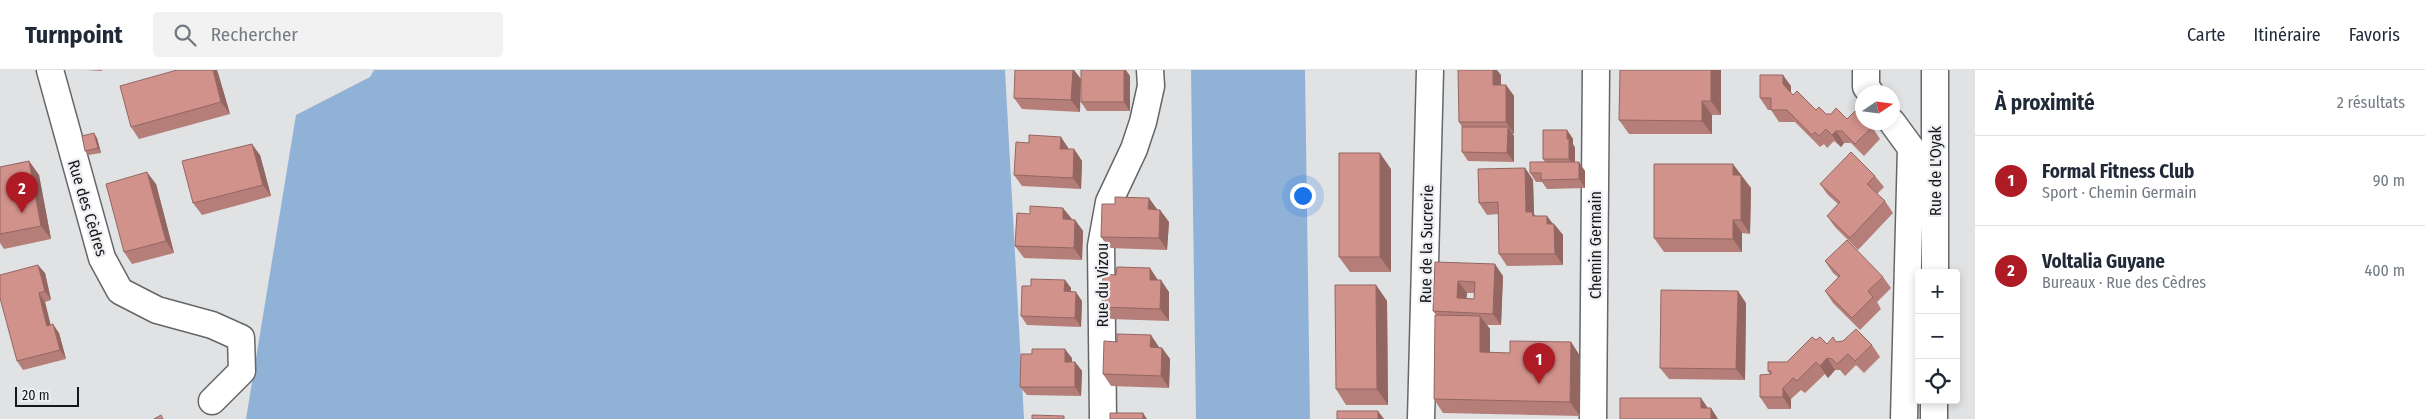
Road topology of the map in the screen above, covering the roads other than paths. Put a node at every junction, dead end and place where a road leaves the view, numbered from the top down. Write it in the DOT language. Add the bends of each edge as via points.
graph roads {
  1 [pos="50,70"];
  2 [pos="1150,70"];
  3 [pos="1430,70"];
  4 [pos="1596,70"];
  5 [pos="1866,70"];
  6 [pos="1935,70"];
  7 [pos="1866,85"];
  8 [pos="1898,130"];
  9 [pos="1936,269"];
  10 [pos="212,401"];
  11 [pos="1934,404"];
  12 [pos="1103,419"];
  13 [pos="1421,419"];
  14 [pos="1593,419"];
  15 [pos="1904,419"];
  16 [pos="1934,419"];
  1 -- 10 [label="street, Rue des Cèdres" via="102,258 120,291 156,310 212,325 241,338 242,371"];
  2 -- 12 [label="street, Rue du Vizou" via="1151,86 1143,122 1109,202 1101,246"];
  3 -- 13 [label="street, Rue de la Sucrerie"];
  4 -- 14 [label="street, Chemin Germain"];
  5 -- 7 [label="street"];
  6 -- 9 [label="street, Rue de L'Oyak"];
  8 -- 15 [label="street" via="1911,148"];
  11 -- 16 [label="street"];
}
